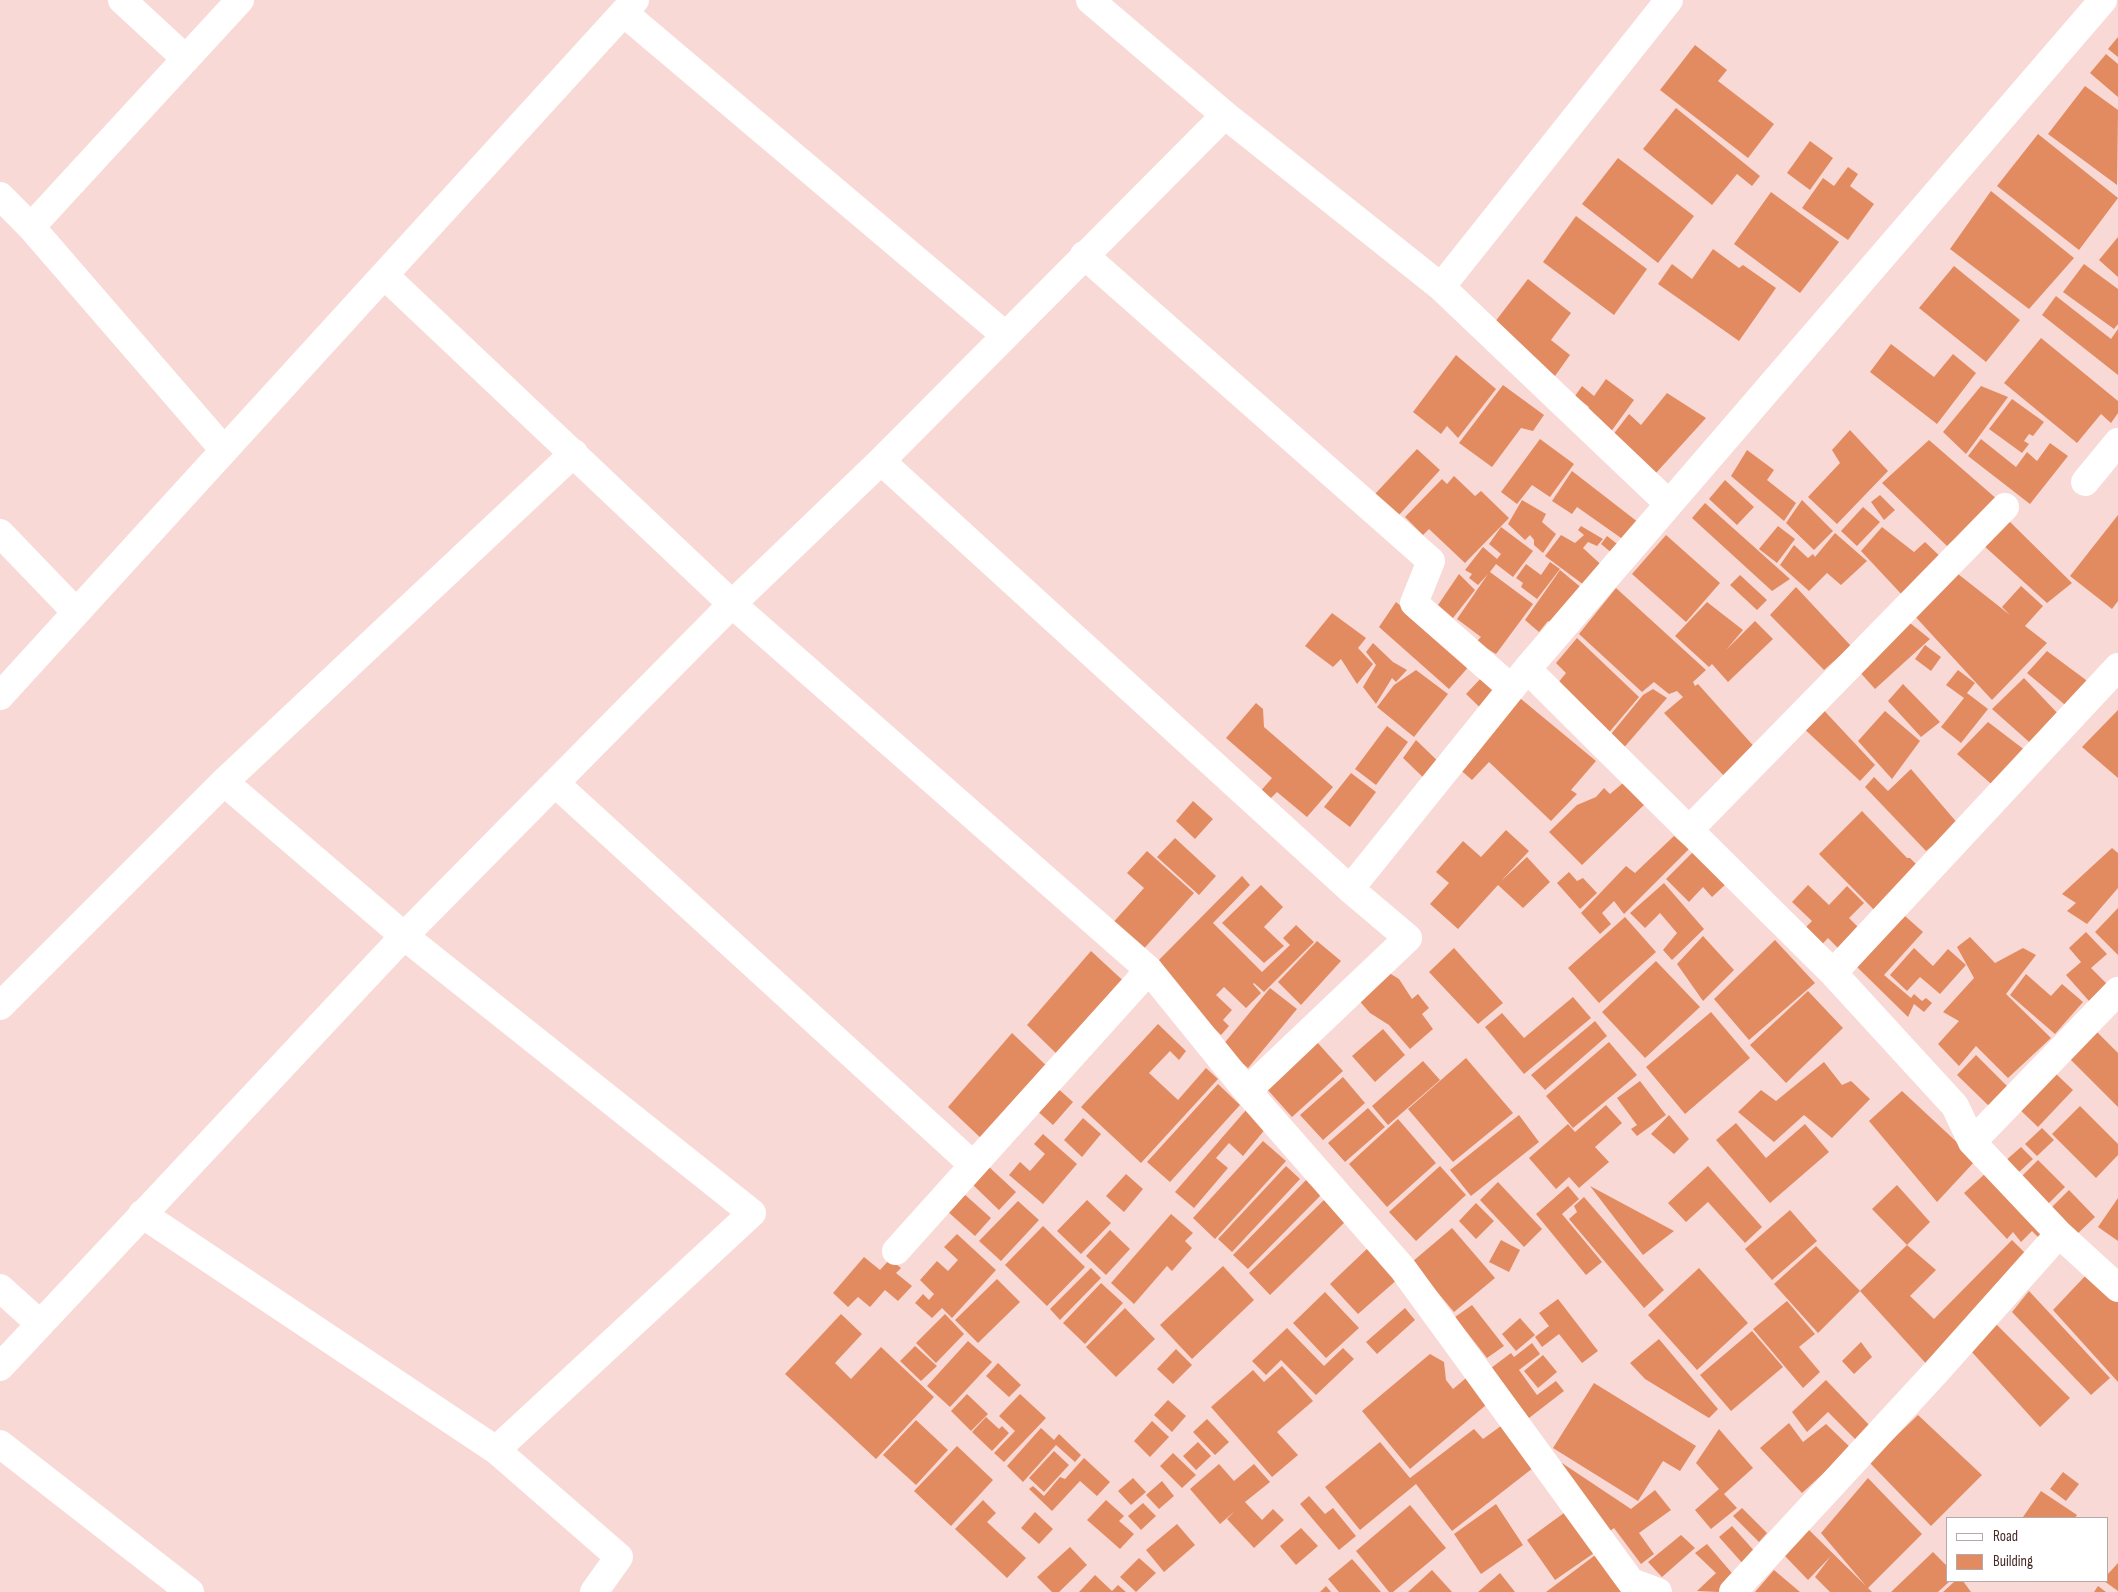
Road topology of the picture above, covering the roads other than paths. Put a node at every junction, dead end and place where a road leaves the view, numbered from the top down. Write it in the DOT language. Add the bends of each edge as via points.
graph roads {
  1 [pos="122,0"];
  2 [pos="240,0"];
  3 [pos="1090,0"];
  4 [pos="1669,0"];
  5 [pos="2103,0"];
  6 [pos="630,6"];
  7 [pos="186,59"];
  8 [pos="1225,115"];
  9 [pos="0,196"];
  10 [pos="32,227"];
  11 [pos="1084,255"];
  12 [pos="384,276"];
  13 [pos="1441,287"];
  14 [pos="1005,335"];
  15 [pos="2118,442"];
  16 [pos="224,450"];
  17 [pos="574,453"];
  18 [pos="881,461"];
  19 [pos="2085,482"];
  20 [pos="1669,504"];
  21 [pos="2005,507"];
  22 [pos="0,533"];
  23 [pos="732,604"];
  24 [pos="76,612"];
  25 [pos="2118,667"];
  26 [pos="1519,679"];
  27 [pos="0,696"];
  28 [pos="224,782"];
  29 [pos="555,783"];
  30 [pos="1689,830"];
  31 [pos="1350,889"];
  32 [pos="404,936"];
  33 [pos="1149,970"];
  34 [pos="1834,973"];
  35 [pos="2118,991"];
  36 [pos="0,1006"];
  37 [pos="1247,1091"];
  38 [pos="1972,1142"];
  39 [pos="973,1165"];
  40 [pos="142,1214"];
  41 [pos="2058,1234"];
  42 [pos="896,1251"];
  43 [pos="0,1288"];
  44 [pos="2118,1288"];
  45 [pos="40,1324"];
  46 [pos="0,1367"];
  47 [pos="0,1444"];
  48 [pos="496,1450"];
  49 [pos="190,1592"];
  50 [pos="594,1592"];
  51 [pos="1658,1592"];
  52 [pos="1733,1592"];
  1 -- 7 [label="street"];
  2 -- 7 [label="street"];
  3 -- 8 [label="street"];
  4 -- 13 [label="street"];
  5 -- 20 [label="street"];
  6 -- 12 [label="street"];
  6 -- 14 [label="street"];
  7 -- 10 [label="street"];
  8 -- 11 [label="street"];
  8 -- 13 [label="street"];
  9 -- 10 [label="street"];
  10 -- 16 [label="street"];
  11 -- 14 [label="street"];
  11 -- 26 [label="street" via="1431,561 1414,603"];
  12 -- 16 [label="street"];
  12 -- 17 [label="street"];
  13 -- 20 [label="street"];
  14 -- 18 [label="street"];
  15 -- 19 [label="street"];
  16 -- 24 [label="street"];
  17 -- 23 [label="street"];
  17 -- 28 [label="street"];
  18 -- 23 [label="street"];
  18 -- 31 [label="street"];
  20 -- 26 [label="street"];
  21 -- 30 [label="street"];
  22 -- 24 [label="street"];
  23 -- 29 [label="street"];
  23 -- 33 [label="street"];
  24 -- 27 [label="street"];
  25 -- 34 [label="street"];
  26 -- 30 [label="street"];
  26 -- 31 [label="street"];
  28 -- 32 [label="street"];
  28 -- 36 [label="street"];
  29 -- 32 [label="street"];
  29 -- 39 [label="street"];
  30 -- 34 [label="street"];
  31 -- 37 [label="street" via="1408,938"];
  32 -- 40 [label="street"];
  32 -- 48 [label="street" via="752,1213"];
  33 -- 37 [label="street"];
  33 -- 39 [label="street"];
  34 -- 38 [label="street" via="1954,1106"];
  35 -- 38 [label="street"];
  37 -- 51 [label="street" via="1403,1269 1630,1582"];
  38 -- 41 [label="street"];
  39 -- 42 [label="street"];
  40 -- 45 [label="street"];
  40 -- 48 [label="street"];
  41 -- 44 [label="street"];
  41 -- 52 [label="street"];
  43 -- 45 [label="street"];
  45 -- 46 [label="street"];
  47 -- 49 [label="street"];
  48 -- 50 [label="street" via="618,1558"];
}
